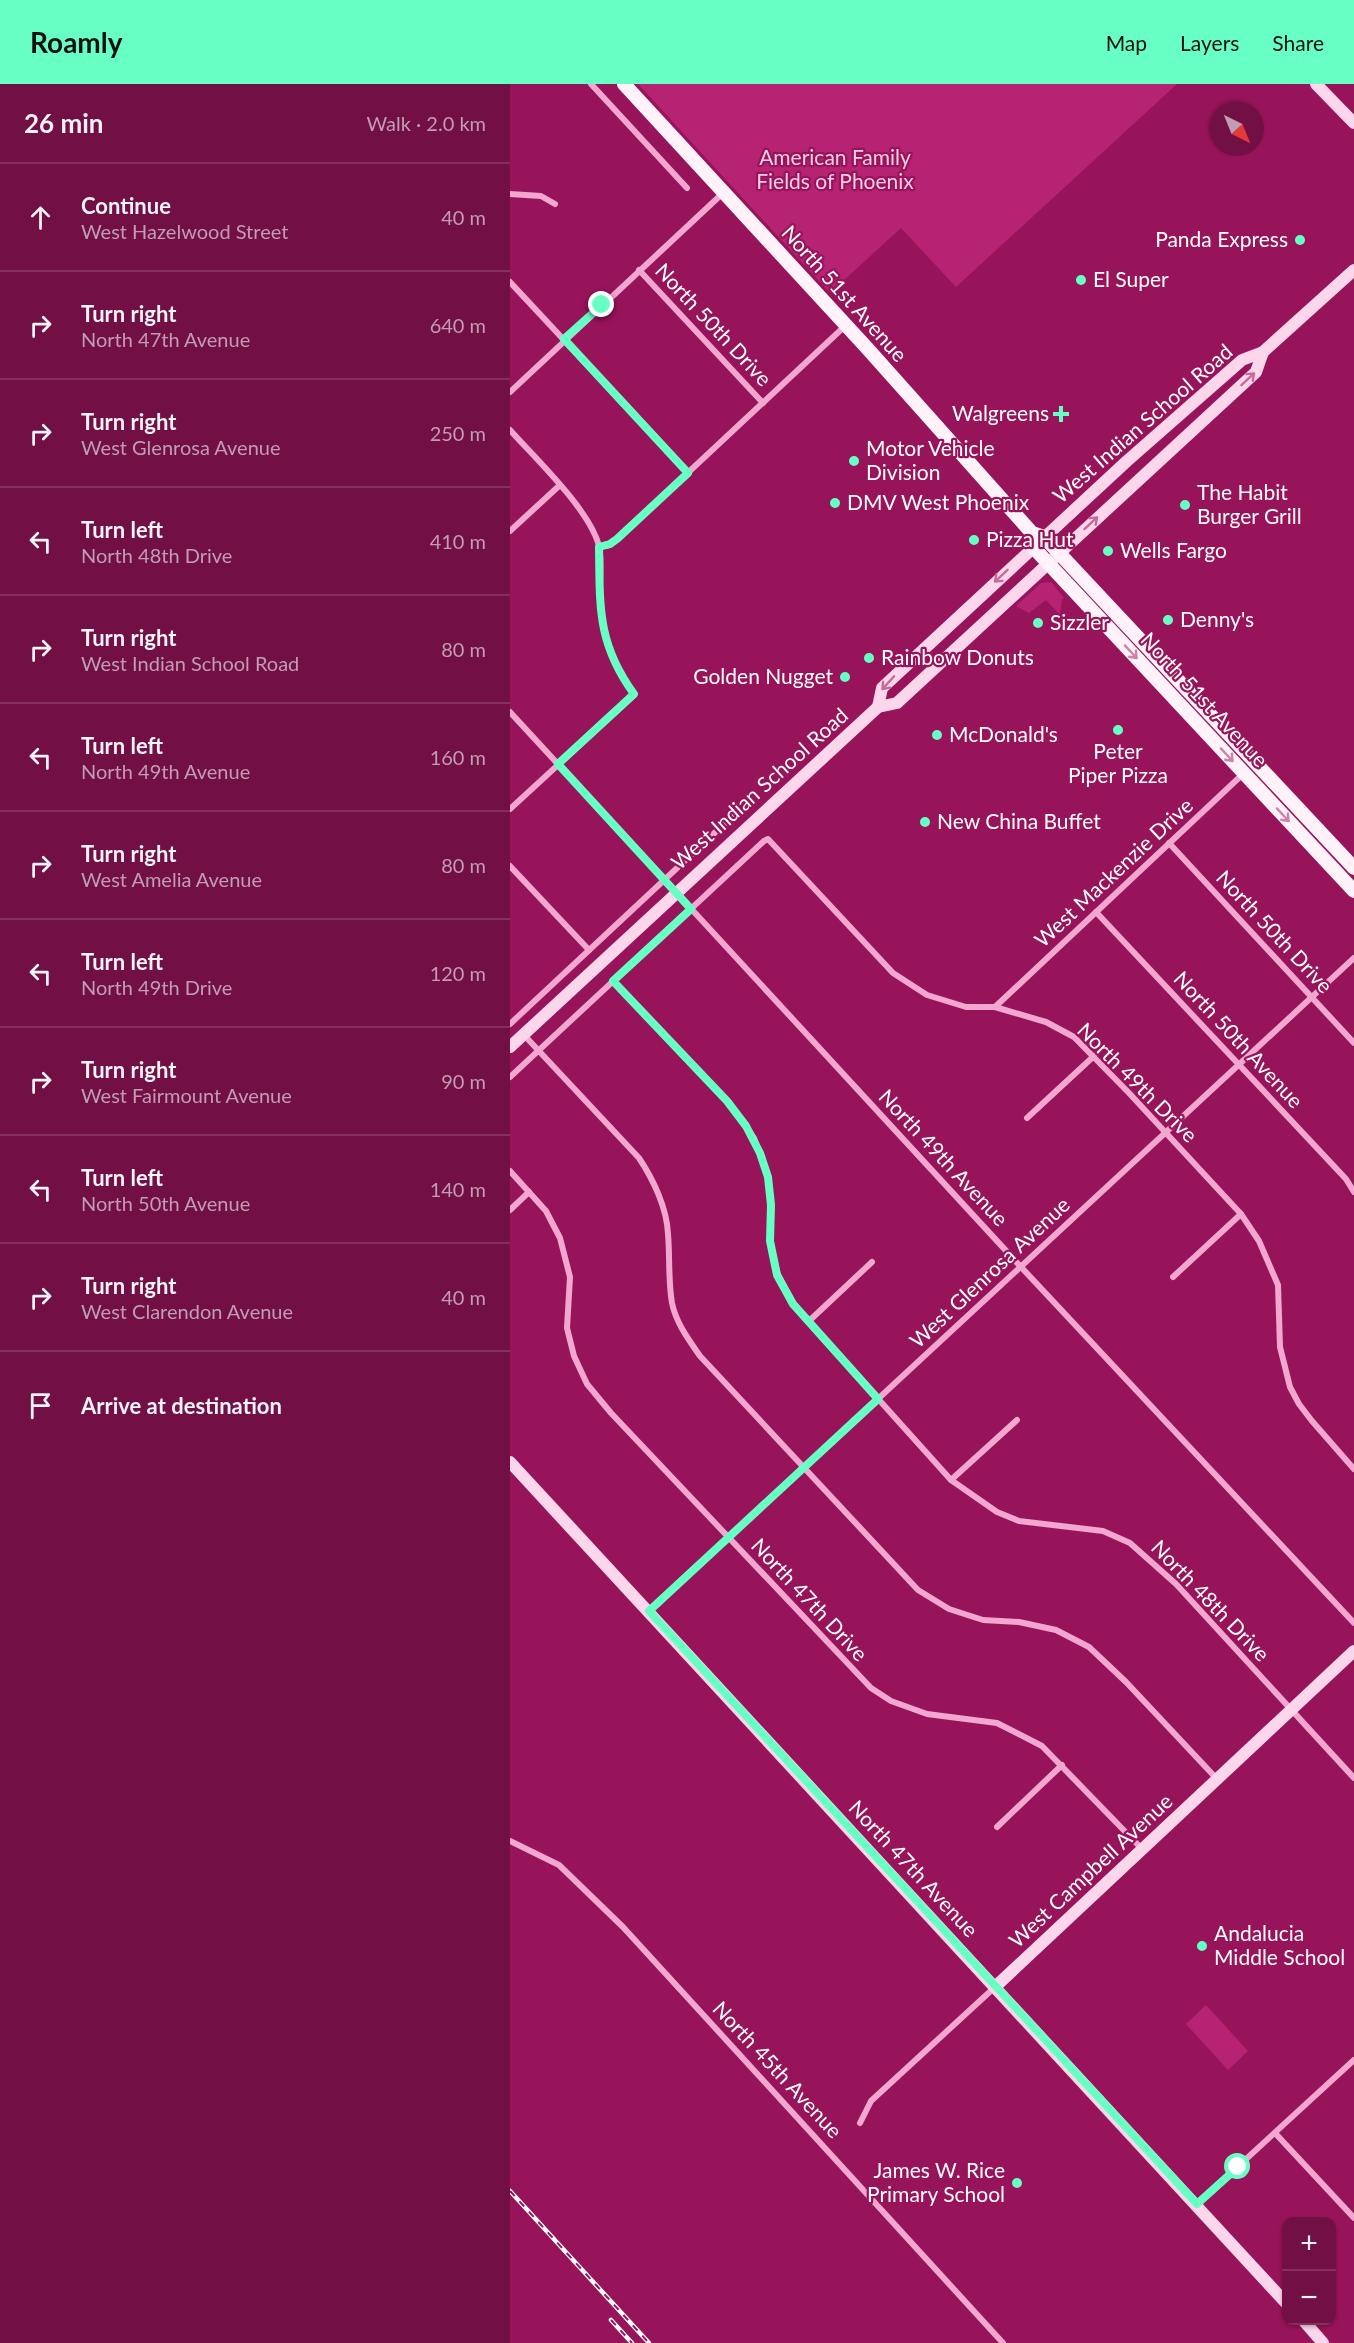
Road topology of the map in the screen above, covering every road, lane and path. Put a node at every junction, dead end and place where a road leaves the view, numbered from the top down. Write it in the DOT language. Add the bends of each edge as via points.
graph roads {
  1 [pos="591,84"];
  2 [pos="624,84"];
  3 [pos="1316,84"];
  4 [pos="1354,123"];
  5 [pos="687,188"];
  6 [pos="723,193"];
  7 [pos="510,194"];
  8 [pos="555,204"];
  9 [pos="639,270"];
  10 [pos="1354,270"];
  11 [pos="510,282"];
  12 [pos="846,326"];
  13 [pos="564,339"];
  14 [pos="1263,352"];
  15 [pos="510,392"];
  16 [pos="763,403"];
  17 [pos="510,430"];
  18 [pos="688,473"];
  19 [pos="560,485"];
  20 [pos="510,531"];
  21 [pos="1036,539"];
  22 [pos="599,547"];
  23 [pos="1059,553"];
  24 [pos="1048,563"];
  25 [pos="878,707"];
  26 [pos="510,712"];
  27 [pos="1256,762"];
  28 [pos="558,764"];
  29 [pos="1243,773"];
  30 [pos="510,809"];
  31 [pos="737,812"];
  32 [pos="768,839"];
  33 [pos="1169,843"];
  34 [pos="510,866"];
  35 [pos="1354,868"];
  36 [pos="664,880"];
  37 [pos="1354,891"];
  38 [pos="675,892"];
  39 [pos="691,909"];
  40 [pos="1096,912"];
  41 [pos="589,950"];
  42 [pos="1354,958"];
  43 [pos="613,981"];
  44 [pos="1311,998"];
  45 [pos="995,1008"];
  46 [pos="510,1012"];
  47 [pos="516,1019"];
  48 [pos="510,1024"];
  49 [pos="523,1035"];
  50 [pos="1354,1042"];
  51 [pos="510,1047"];
  52 [pos="538,1051"];
  53 [pos="1094,1056"];
  54 [pos="1238,1066"];
  55 [pos="510,1077"];
  56 [pos="1027,1118"];
  57 [pos="1165,1133"];
  58 [pos="510,1171"];
  59 [pos="529,1192"];
  60 [pos="1354,1192"];
  61 [pos="510,1210"];
  62 [pos="1240,1214"];
  63 [pos="872,1262"];
  64 [pos="1021,1267"];
  65 [pos="1173,1277"];
  66 [pos="808,1322"];
  67 [pos="878,1399"];
  68 [pos="1017,1419"];
  69 [pos="510,1462"];
  70 [pos="803,1469"];
  71 [pos="1354,1469"];
  72 [pos="951,1480"];
  73 [pos="728,1538"];
  74 [pos="649,1611"];
  75 [pos="1354,1623"];
  76 [pos="1354,1651"];
  77 [pos="1290,1710"];
  78 [pos="1062,1765"];
  79 [pos="1354,1778"];
  80 [pos="1217,1779"];
  81 [pos="997,1827"];
  82 [pos="510,1841"];
  83 [pos="1143,1850"];
  84 [pos="995,1987"];
  85 [pos="1353,2063"];
  86 [pos="860,2123"];
  87 [pos="1275,2133"];
  88 [pos="1197,2204"];
  89 [pos="1354,2217"];
  90 [pos="1282,2298"];
  91 [pos="1307,2325"];
  92 [pos="1003,2343"];
  93 [pos="1323,2343"];
  1 -- 5 [label="street"];
  2 -- 6 [label="main road, North 51st Avenue"];
  3 -- 4 [label="street"];
  6 -- 9 [label="street"];
  6 -- 12 [label="main road, North 51st Avenue"];
  7 -- 8 [label="street" via="541,196"];
  9 -- 13 [label="street"];
  9 -- 16 [label="street, North 50th Drive"];
  10 -- 14 [label="street, West Indian School Road"];
  11 -- 13 [label="street"];
  12 -- 16 [label="street"];
  12 -- 21 [label="main road, North 51st Avenue"];
  13 -- 15 [label="street"];
  13 -- 18 [label="street"];
  14 -- 21 [label="street, West Indian School Road" via="1242,360"];
  23 -- 14 [label="street, West Indian School Road, one-way" via="1256,372"];
  16 -- 18 [label="street"];
  17 -- 19 [label="street"];
  18 -- 22 [label="street" via="617,539"];
  19 -- 20 [label="street"];
  19 -- 22 [label="street" via="582,513"];
  21 -- 23 [label="main road, North 51st Avenue"];
  21 -- 24 [label="main road, North 51st Avenue"];
  21 -- 25 [label="street, West Indian School Road, one-way" via="882,688"];
  22 -- 28 [label="street" via="603,632 620,675 634,694"];
  23 -- 24 [label="street, West Indian School Road"];
  23 -- 27 [label="main road, North 51st Avenue"];
  24 -- 25 [label="street, West Indian School Road" via="897,703"];
  24 -- 29 [label="main road, North 51st Avenue, one-way"];
  25 -- 38 [label="street, West Indian School Road"];
  26 -- 28 [label="street, North 49th Avenue"];
  27 -- 29 [label="street, West Mackenzie Drive"];
  27 -- 35 [label="main road, North 51st Avenue"];
  28 -- 30 [label="street"];
  28 -- 36 [label="street, North 49th Avenue"];
  29 -- 33 [label="street, West Mackenzie Drive"];
  29 -- 37 [label="main road, North 51st Avenue, one-way"];
  31 -- 36 [label="street, West Indian School Road"];
  32 -- 39 [label="street, West Indian School Road"];
  32 -- 45 [label="street, North 49th Drive" via="893,973 927,995 966,1007"];
  33 -- 40 [label="street, West Mackenzie Drive"];
  33 -- 44 [label="street, North 50th Drive"];
  34 -- 41 [label="street"];
  36 -- 38 [label="street, North 49th Avenue"];
  36 -- 41 [label="street, West Indian School Road"];
  38 -- 39 [label="street, North 49th Avenue"];
  38 -- 49 [label="street, West Indian School Road"];
  39 -- 43 [label="street, West Indian School Road"];
  39 -- 64 [label="street, North 49th Avenue"];
  40 -- 45 [label="street, West Mackenzie Drive"];
  40 -- 54 [label="street, North 50th Avenue"];
  41 -- 47 [label="street, West Indian School Road"];
  42 -- 44 [label="street, West Glenrosa Avenue"];
  43 -- 52 [label="street, West Indian School Road"];
  43 -- 66 [label="street, North 48th Drive" via="727,1101 754,1138 768,1177 770,1241 777,1275"];
  44 -- 50 [label="street, North 50th Drive"];
  44 -- 54 [label="street, West Glenrosa Avenue"];
  45 -- 53 [label="street, North 49th Drive" via="1047,1022 1074,1037"];
  46 -- 47 [label="street"];
  47 -- 48 [label="street, West Indian School Road"];
  49 -- 51 [label="street, West Indian School Road"];
  49 -- 52 [label="street"];
  52 -- 55 [label="street, West Indian School Road"];
  52 -- 70 [label="street" via="639,1158 654,1181 668,1232 672,1305 683,1332 700,1356"];
  53 -- 56 [label="street"];
  53 -- 57 [label="street, North 49th Drive"];
  54 -- 57 [label="street, West Glenrosa Avenue"];
  54 -- 60 [label="street, North 50th Avenue"];
  57 -- 62 [label="street, North 49th Drive"];
  57 -- 64 [label="street, West Glenrosa Avenue"];
  58 -- 59 [label="street, North 47th Drive"];
  59 -- 61 [label="street"];
  59 -- 73 [label="street, North 47th Drive" via="546,1211 560,1238 570,1277 567,1328 587,1384"];
  62 -- 65 [label="street"];
  62 -- 71 [label="street, North 49th Drive" via="1259,1240 1278,1285 1280,1347 1290,1387 1312,1421"];
  63 -- 66 [label="street"];
  64 -- 67 [label="street, West Glenrosa Avenue"];
  64 -- 75 [label="street, North 49th Avenue"];
  66 -- 67 [label="street, North 48th Drive"];
  67 -- 70 [label="street, West Glenrosa Avenue"];
  67 -- 72 [label="street, North 48th Drive"];
  68 -- 72 [label="street"];
  69 -- 74 [label="street, North 47th Avenue"];
  70 -- 73 [label="street, West Glenrosa Avenue"];
  70 -- 80 [label="street" via="918,1590 949,1609 983,1620 1056,1630 1089,1647"];
  72 -- 77 [label="street, North 48th Drive" via="997,1512 1019,1521 1103,1531 1130,1544 1176,1584"];
  73 -- 74 [label="street, West Glenrosa Avenue"];
  73 -- 78 [label="street, North 47th Drive" via="871,1689 927,1714 998,1723 1042,1746"];
  74 -- 84 [label="street, North 47th Avenue"];
  76 -- 77 [label="street, West Campbell Avenue"];
  77 -- 79 [label="street, North 48th Drive"];
  77 -- 80 [label="street, West Campbell Avenue"];
  78 -- 81 [label="street"];
  78 -- 83 [label="street, North 47th Drive"];
  80 -- 83 [label="street, West Campbell Avenue"];
  82 -- 92 [label="street, North 45th Avenue" via="559,1865 623,1927"];
  83 -- 84 [label="street, West Campbell Avenue"];
  84 -- 86 [label="street, West Campbell Avenue" via="871,2101"];
  84 -- 88 [label="street, North 47th Avenue"];
  85 -- 87 [label="street"];
  87 -- 88 [label="street"];
  87 -- 89 [label="street"];
  88 -- 90 [label="street, North 47th Avenue"];
  91 -- 93 [label="street"];
}
